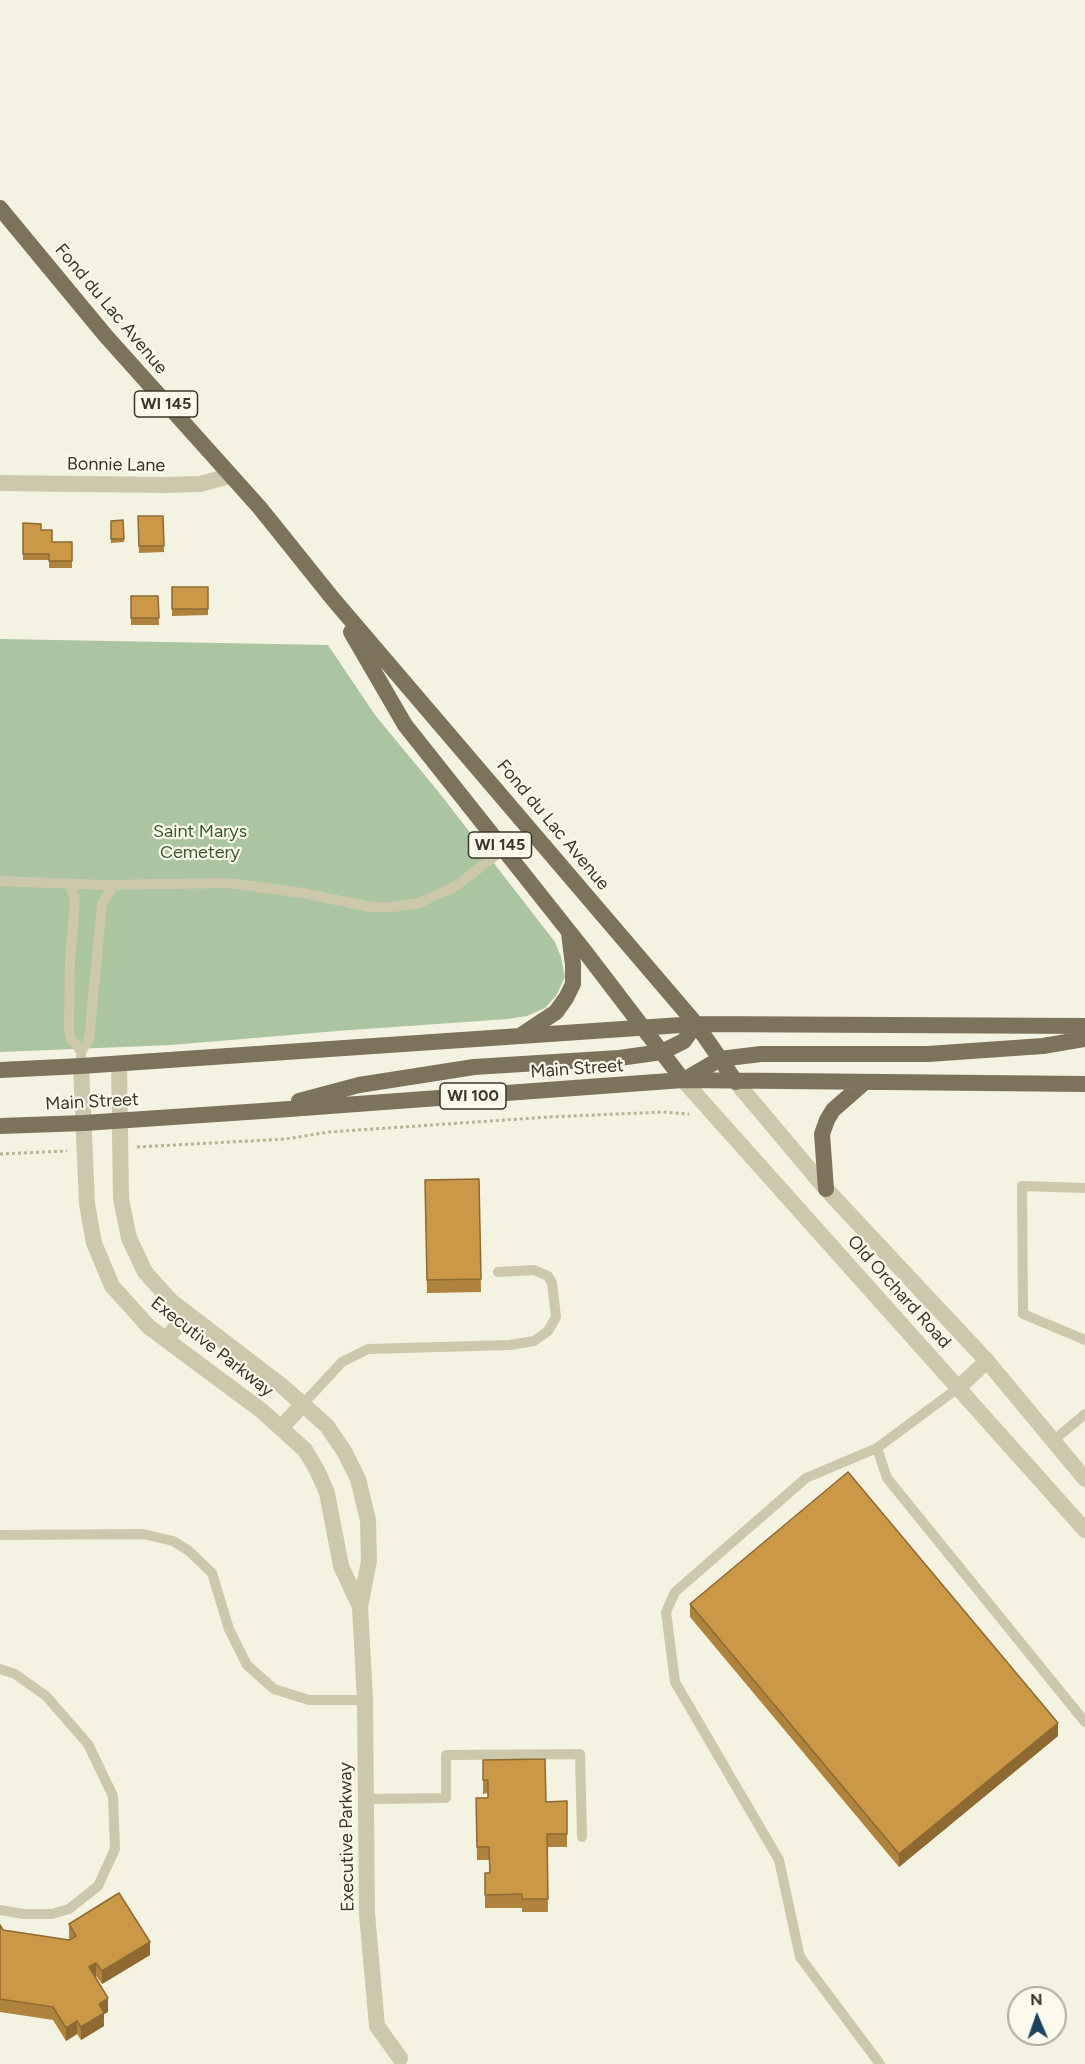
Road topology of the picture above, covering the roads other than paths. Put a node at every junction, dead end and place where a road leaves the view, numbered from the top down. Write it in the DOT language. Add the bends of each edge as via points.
graph roads {
  1 [pos="2,216"];
  2 [pos="230,476"];
  3 [pos="0,483"];
  4 [pos="333,599"];
  5 [pos="504,849"];
  6 [pos="0,881"];
  7 [pos="70,884"];
  8 [pos="114,885"];
  9 [pos="569,932"];
  10 [pos="696,1024"];
  11 [pos="1085,1026"];
  12 [pos="644,1028"];
  13 [pos="519,1036"];
  14 [pos="1085,1039"];
  15 [pos="662,1052"];
  16 [pos="81,1059"];
  17 [pos="720,1059"];
  18 [pos="119,1064"];
  19 [pos="0,1070"];
  20 [pos="683,1080"];
  21 [pos="736,1082"];
  22 [pos="865,1082"];
  23 [pos="1085,1084"];
  24 [pos="262,1112"];
  25 [pos="120,1119"];
  26 [pos="84,1123"];
  27 [pos="0,1126"];
  28 [pos="1085,1188"];
  29 [pos="826,1189"];
  30 [pos="498,1272"];
  31 [pos="187,1313"];
  32 [pos="166,1340"];
  33 [pos="1085,1340"];
  34 [pos="987,1361"];
  35 [pos="958,1388"];
  36 [pos="303,1404"];
  37 [pos="1085,1414"];
  38 [pos="281,1428"];
  39 [pos="1053,1441"];
  40 [pos="878,1448"];
  41 [pos="1085,1479"];
  42 [pos="1085,1530"];
  43 [pos="0,1535"];
  44 [pos="360,1606"];
  45 [pos="0,1669"];
  46 [pos="365,1700"];
  47 [pos="1085,1722"];
  48 [pos="366,1799"];
  49 [pos="582,1837"];
  50 [pos="0,1910"];
  51 [pos="400,2061"];
  52 [pos="880,2064"];
  1 -- 2 [label="main road, Fond du Lac Avenue / WI 145"];
  2 -- 3 [label="street, Bonnie Lane" via="200,484"];
  2 -- 4 [label="main road, Fond du Lac Avenue / WI 145"];
  4 -- 5 [label="main road, Fond du Lac Avenue / WI 145" via="405,725"];
  4 -- 10 [label="main road, Fond du Lac Avenue / WI 145"];
  5 -- 8 [label="lane" via="456,886 419,903 393,907 371,907 228,883"];
  5 -- 9 [label="main road, Fond du Lac Avenue / WI 145"];
  6 -- 7 [label="lane"];
  7 -- 8 [label="lane"];
  7 -- 16 [label="lane" via="75,900 69,1029"];
  8 -- 16 [label="lane" via="102,904 89,1039"];
  9 -- 12 [label="main road, Fond du Lac Avenue / WI 145"];
  9 -- 13 [label="main road" via="573,984 556,1012"];
  10 -- 11 [label="main road, Main Street"];
  10 -- 12 [label="main road, Main Street"];
  10 -- 15 [label="main road" via="684,1041"];
  10 -- 17 [label="main road, Fond du Lac Avenue"];
  12 -- 13 [label="main road, Main Street"];
  12 -- 15 [label="main road, Fond du Lac Avenue / WI 145"];
  13 -- 18 [label="main road, Main Street"];
  14 -- 17 [label="main road" via="928,1054 761,1054"];
  15 -- 20 [label="main road, Fond du Lac Avenue / WI 145"];
  15 -- 24 [label="main road" via="474,1067 359,1085"];
  16 -- 18 [label="main road, Main Street"];
  16 -- 19 [label="main road, Main Street"];
  16 -- 26 [label="street, Executive Parkway"];
  17 -- 20 [label="main road"];
  17 -- 21 [label="main road, Fond du Lac Avenue"];
  18 -- 25 [label="street, Executive Parkway"];
  20 -- 21 [label="main road, Main Street / WI 100"];
  20 -- 24 [label="main road, Main Street / WI 100"];
  20 -- 35 [label="street, Old Orchard Road"];
  21 -- 22 [label="main road, Main Street / WI 100"];
  21 -- 29 [label="street, Old Orchard Road"];
  22 -- 23 [label="main road, Main Street / WI 100"];
  22 -- 29 [label="main road" via="827,1120 822,1134"];
  24 -- 25 [label="main road, Main Street / WI 100"];
  25 -- 26 [label="main road, Main Street / WI 100"];
  25 -- 31 [label="street, Executive Parkway" via="121,1199 129,1238 145,1272"];
  26 -- 27 [label="main road, Main Street / WI 100"];
  26 -- 32 [label="street, Executive Parkway" via="87,1204 93,1243 112,1286 148,1327"];
  28 -- 33 [label="lane" via="1022,1186 1023,1314"];
  29 -- 34 [label="street, Old Orchard Road"];
  30 -- 36 [label="lane" via="534,1270 548,1276 556,1317 548,1331 534,1341 510,1345 368,1349 342,1362"];
  31 -- 32 [label="street"];
  31 -- 36 [label="street, Executive Parkway"];
  32 -- 38 [label="street, Executive Parkway"];
  34 -- 35 [label="street"];
  34 -- 39 [label="street, Old Orchard Road"];
  35 -- 40 [label="lane"];
  35 -- 42 [label="street, Old Orchard Road"];
  36 -- 38 [label="street"];
  36 -- 44 [label="street, Executive Parkway" via="327,1426 358,1479 368,1520 369,1561"];
  37 -- 39 [label="lane"];
  38 -- 44 [label="street, Executive Parkway" via="305,1449 317,1470 327,1493 341,1566"];
  39 -- 41 [label="street, Old Orchard Road"];
  40 -- 47 [label="lane" via="887,1478"];
  40 -- 52 [label="lane" via="806,1478 675,1592 666,1612 675,1682 779,1860 800,1957"];
  43 -- 46 [label="lane" via="143,1534 173,1541 212,1573 229,1629 247,1665 274,1689 309,1700"];
  44 -- 46 [label="street, Executive Parkway"];
  45 -- 50 [label="lane" via="15,1674 46,1696 88,1744 113,1796 115,1849 98,1886 69,1909 52,1914"];
  46 -- 48 [label="street, Executive Parkway"];
  48 -- 49 [label="lane" via="446,1798 446,1755 580,1754"];
  48 -- 51 [label="street, Executive Parkway" via="367,1914 377,2026"];
}
